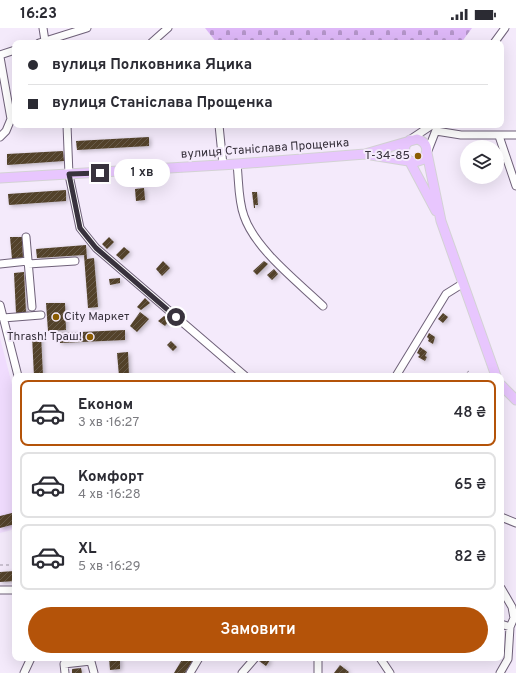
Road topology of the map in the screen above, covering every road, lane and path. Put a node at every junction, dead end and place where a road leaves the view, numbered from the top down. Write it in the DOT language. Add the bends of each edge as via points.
graph roads {
  1 [pos="43,28"];
  2 [pos="87,28"];
  3 [pos="168,28"];
  4 [pos="505,28"];
  5 [pos="42,40"];
  6 [pos="48,40"];
  7 [pos="154,40"];
  8 [pos="496,40"];
  9 [pos="12,51"];
  10 [pos="0,56"];
  11 [pos="12,114"];
  12 [pos="12,120"];
  13 [pos="67,128"];
  14 [pos="219,128"];
  15 [pos="434,128"];
  16 [pos="436,128"];
  17 [pos="439,128"];
  18 [pos="3,131"];
  19 [pos="516,135"];
  20 [pos="499,136"];
  21 [pos="0,137"];
  22 [pos="410,140"];
  23 [pos="427,153"];
  24 [pos="365,154"];
  25 [pos="410,162"];
  26 [pos="237,164"];
  27 [pos="222,165"];
  28 [pos="69,174"];
  29 [pos="0,178"];
  30 [pos="516,186"];
  31 [pos="441,221"];
  32 [pos="26,237"];
  33 [pos="74,261"];
  34 [pos="28,262"];
  35 [pos="0,264"];
  36 [pos="462,284"];
  37 [pos="0,305"];
  38 [pos="323,306"];
  39 [pos="32,307"];
  40 [pos="41,315"];
  41 [pos="3,318"];
  42 [pos="469,371"];
  43 [pos="17,373"];
  44 [pos="242,373"];
  45 [pos="398,373"];
  46 [pos="466,373"];
  47 [pos="495,373"];
  48 [pos="504,388"];
  49 [pos="516,400"];
  50 [pos="504,517"];
  51 [pos="516,523"];
  52 [pos="0,565"];
  53 [pos="12,565"];
  54 [pos="0,590"];
  55 [pos="12,590"];
  56 [pos="504,593"];
  57 [pos="504,625"];
  58 [pos="510,627"];
  59 [pos="30,661"];
  60 [pos="84,661"];
  61 [pos="91,661"];
  62 [pos="197,661"];
  63 [pos="252,661"];
  64 [pos="318,661"];
  65 [pos="382,661"];
  66 [pos="24,673"];
  67 [pos="65,673"];
  68 [pos="94,673"];
  69 [pos="190,673"];
  70 [pos="242,673"];
  71 [pos="318,673"];
  72 [pos="390,673"];
  73 [pos="500,673"];
  1 -- 5 [label="street"];
  2 -- 6 [label="street"];
  3 -- 7 [label="street"];
  4 -- 8 [label="street"];
  9 -- 10 [label="street"];
  10 -- 11 [label="street"];
  12 -- 18 [label="street"];
  13 -- 28 [label="street"];
  14 -- 27 [label="street"];
  15 -- 22 [label="street"];
  16 -- 23 [label="street"];
  17 -- 20 [label="street" via="461,135"];
  18 -- 21 [label="street"];
  19 -- 20 [label="street"];
  20 -- 30 [label="street"];
  22 -- 23 [label="main road" via="420,140 427,147"];
  22 -- 24 [label="main road, вулиця Станіслава Прощенка"];
  22 -- 25 [label="main road" via="406,143 404,151"];
  23 -- 25 [label="main road" via="421,161"];
  23 -- 31 [label="main road"];
  24 -- 25 [label="main road, вулиця Станіслава Прощенка"];
  24 -- 26 [label="main road, вулиця Станіслава Прощенка"];
  25 -- 31 [label="main road"];
  26 -- 27 [label="main road, вулиця Станіслава Прощенка"];
  26 -- 38 [label="street" via="242,206 249,227 260,246"];
  27 -- 28 [label="main road, вулиця Станіслава Прощенка"];
  28 -- 29 [label="main road, вулиця Станіслава Прощенка"];
  28 -- 44 [label="street" via="80,228 96,248"];
  31 -- 36 [label="main road"];
  32 -- 34 [label="street"];
  33 -- 34 [label="street"];
  34 -- 35 [label="street"];
  34 -- 39 [label="street"];
  36 -- 45 [label="street" via="446,294"];
  36 -- 47 [label="main road"];
  37 -- 41 [label="street"];
  40 -- 41 [label="street"];
  41 -- 43 [label="street"];
  42 -- 46 [label="path"];
  48 -- 49 [label="main road"];
  50 -- 51 [label="street"];
  52 -- 53 [label="path"];
  54 -- 55 [label="street"];
  56 -- 58 [label="street" via="514,618"];
  57 -- 58 [label="street"];
  58 -- 73 [label="street" via="508,659"];
  59 -- 66 [label="street"];
  60 -- 67 [label="street" via="64,664"];
  61 -- 68 [label="street"];
  62 -- 69 [label="street"];
  63 -- 70 [label="street"];
  64 -- 71 [label="street"];
  65 -- 72 [label="street"];
}
